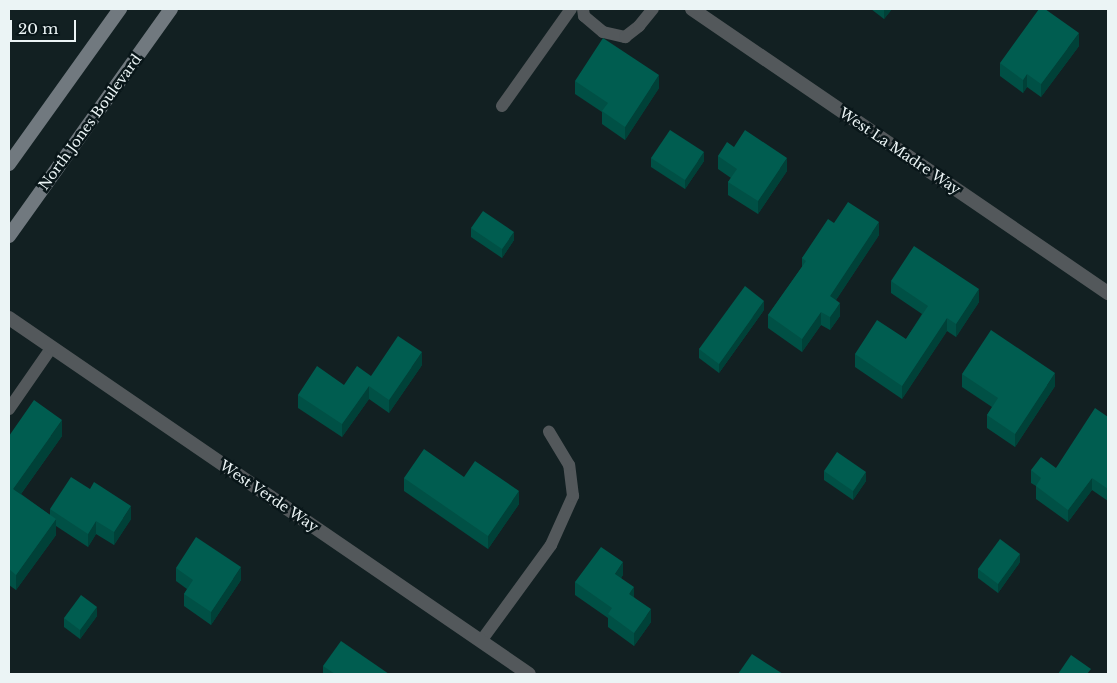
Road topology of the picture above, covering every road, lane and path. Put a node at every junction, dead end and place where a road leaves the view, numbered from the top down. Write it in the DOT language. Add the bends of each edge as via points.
graph roads {
  1 [pos="120,9"];
  2 [pos="171,9"];
  3 [pos="571,9"];
  4 [pos="583,9"];
  5 [pos="653,9"];
  6 [pos="692,9"];
  7 [pos="502,106"];
  8 [pos="9,164"];
  9 [pos="9,236"];
  10 [pos="1108,293"];
  11 [pos="9,318"];
  12 [pos="52,347"];
  13 [pos="9,409"];
  14 [pos="550,432"];
  15 [pos="481,641"];
  16 [pos="529,674"];
  1 -- 8 [label="main road"];
  2 -- 9 [label="main road, North Jones Boulevard"];
  3 -- 7 [label="lane"];
  4 -- 5 [label="lane" via="584,16 603,32 625,37"];
  6 -- 10 [label="street, West La Madre Way"];
  11 -- 12 [label="street, West Verde Way"];
  12 -- 13 [label="lane"];
  12 -- 15 [label="street, West Verde Way"];
  14 -- 15 [label="lane" via="569,465 573,496 551,544"];
  15 -- 16 [label="street, West Verde Way"];
}
